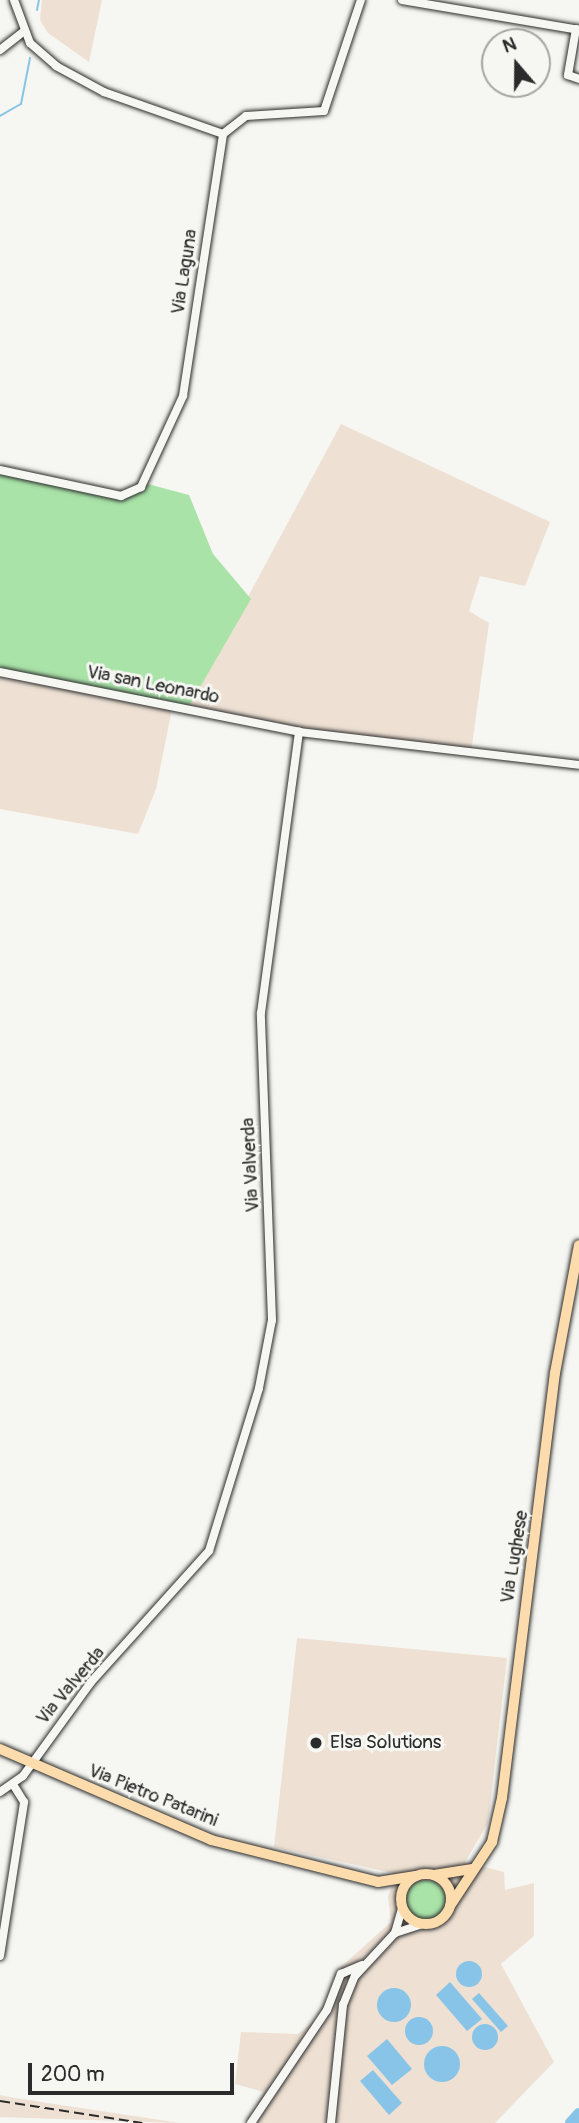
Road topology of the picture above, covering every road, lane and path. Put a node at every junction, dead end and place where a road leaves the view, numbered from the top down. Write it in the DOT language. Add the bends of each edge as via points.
graph roads {
  1 [pos="14,0"];
  2 [pos="361,0"];
  3 [pos="402,0"];
  4 [pos="578,29"];
  5 [pos="23,32"];
  6 [pos="0,50"];
  7 [pos="579,79"];
  8 [pos="223,134"];
  9 [pos="0,470"];
  10 [pos="0,672"];
  11 [pos="299,732"];
  12 [pos="579,765"];
  13 [pos="579,1245"];
  14 [pos="0,1749"];
  15 [pos="30,1762"];
  16 [pos="14,1786"];
  17 [pos="0,1792"];
  18 [pos="474,1869"];
  19 [pos="432,1875"];
  20 [pos="415,1876"];
  21 [pos="378,1882"];
  22 [pos="401,1905"];
  23 [pos="450,1906"];
  24 [pos="423,1924"];
  25 [pos="395,1933"];
  26 [pos="0,1956"];
  27 [pos="362,1965"];
  28 [pos="251,2123"];
  29 [pos="331,2123"];
  1 -- 5 [label="street"];
  2 -- 8 [label="street" via="324,111 246,116"];
  3 -- 4 [label="street"];
  4 -- 7 [label="street" via="568,75"];
  5 -- 6 [label="street"];
  5 -- 8 [label="street" via="56,66 121,98"];
  8 -- 9 [label="street, Via Laguna" via="183,396 141,487 121,496"];
  10 -- 11 [label="street, Via san Leonardo"];
  11 -- 12 [label="street"];
  11 -- 15 [label="street, Via Valverda" via="261,1013 271,1347 209,1551 91,1682"];
  13 -- 18 [label="main road, Via Lughese" via="555,1373 502,1798 492,1842"];
  14 -- 15 [label="main road, Via Pietro Patarini"];
  15 -- 16 [label="street, Via Valverda"];
  15 -- 21 [label="main road, Via Pietro Patarini" via="183,1831"];
  16 -- 17 [label="street"];
  16 -- 26 [label="street" via="24,1802"];
  18 -- 19 [label="main road"];
  18 -- 23 [label="main road, Via Lughese"];
  19 -- 20 [label="main road"];
  19 -- 23 [label="main road" via="445,1884"];
  20 -- 21 [label="main road, Via Pietro Patarini"];
  20 -- 22 [label="main road"];
  21 -- 22 [label="main road, Via Pietro Patarini"];
  22 -- 24 [label="main road"];
  22 -- 25 [label="street"];
  23 -- 24 [label="main road, Via Lughese" via="439,1920"];
  24 -- 25 [label="street"];
  25 -- 27 [label="street"];
  27 -- 28 [label="street" via="341,1974 327,2010"];
  27 -- 29 [label="street" via="344,2005"];
}
